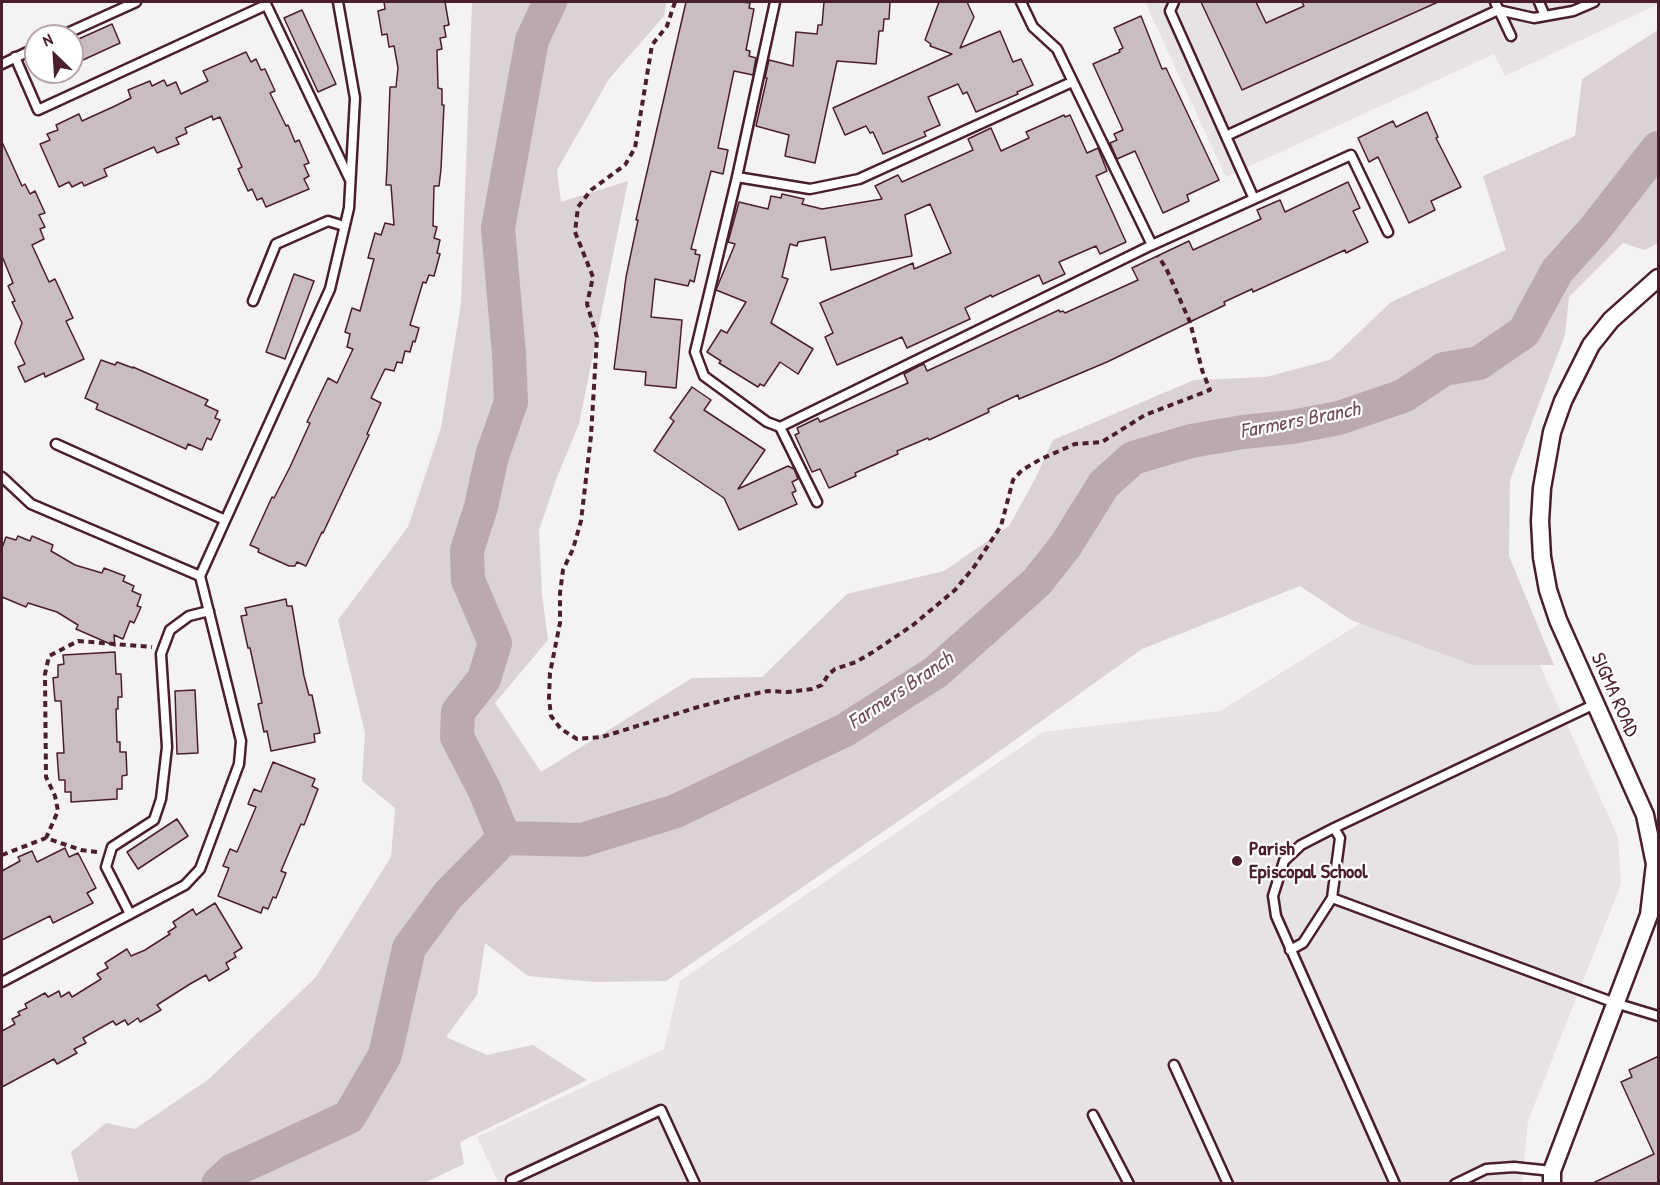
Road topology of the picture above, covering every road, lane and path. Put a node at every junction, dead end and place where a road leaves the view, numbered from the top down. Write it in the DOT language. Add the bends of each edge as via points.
graph roads {
  1 [pos="136,2"];
  2 [pos="338,2"];
  3 [pos="675,2"];
  4 [pos="775,2"];
  5 [pos="1021,2"];
  6 [pos="1174,2"];
  7 [pos="1539,2"];
  8 [pos="1594,2"];
  9 [pos="266,3"];
  10 [pos="1496,6"];
  11 [pos="1545,16"];
  12 [pos="84,26"];
  13 [pos="1511,36"];
  14 [pos="24,53"];
  15 [pos="15,57"];
  16 [pos="2,64"];
  17 [pos="1072,82"];
  18 [pos="1226,136"];
  19 [pos="737,177"];
  20 [pos="350,181"];
  21 [pos="1254,199"];
  22 [pos="344,226"];
  23 [pos="1388,232"];
  24 [pos="1152,245"];
  25 [pos="1659,278"];
  26 [pos="253,301"];
  27 [pos="780,427"];
  28 [pos="56,444"];
  29 [pos="2,477"];
  30 [pos="818,502"];
  31 [pos="225,520"];
  32 [pos="200,576"];
  33 [pos="209,611"];
  34 [pos="163,648"];
  35 [pos="1595,704"];
  36 [pos="1334,828"];
  37 [pos="46,838"];
  38 [pos="110,854"];
  39 [pos="2,855"];
  40 [pos="1332,898"];
  41 [pos="130,914"];
  42 [pos="1290,950"];
  43 [pos="2,982"];
  44 [pos="1616,1003"];
  45 [pos="1659,1016"];
  46 [pos="1174,1065"];
  47 [pos="1093,1114"];
  48 [pos="1552,1177"];
  49 [pos="513,1184"];
  50 [pos="695,1184"];
  51 [pos="1129,1184"];
  52 [pos="1228,1184"];
  53 [pos="1395,1184"];
  54 [pos="1455,1184"];
  1 -- 12 [label="lane"];
  2 -- 20 [label="lane" via="355,99"];
  3 -- 24 [label="path" via="667,26 652,45 635,148 626,165 591,190 578,207 575,232 593,277 587,304 597,337 593,414 581,521 562,570 560,623 549,698 551,716 561,729 577,739 602,737 729,699 822,685 836,669 856,662 905,631 955,590 1000,526 1013,480 1022,470 1075,444 1102,442 1145,415 1210,390 1190,322"];
  4 -- 19 [label="lane"];
  5 -- 17 [label="lane" via="1033,27 1057,49"];
  6 -- 18 [label="lane" via="1170,11"];
  7 -- 11 [label="lane"];
  8 -- 11 [label="lane" via="1574,11"];
  9 -- 15 [label="lane" via="38,110"];
  9 -- 20 [label="lane"];
  10 -- 11 [label="lane" via="1534,18"];
  10 -- 13 [label="lane"];
  10 -- 18 [label="lane"];
  14 -- 15 [label="lane"];
  15 -- 16 [label="lane"];
  17 -- 19 [label="lane" via="859,179 810,189"];
  17 -- 24 [label="lane"];
  18 -- 21 [label="lane"];
  19 -- 27 [label="lane" via="695,352 704,376 767,422"];
  20 -- 22 [label="lane"];
  21 -- 23 [label="lane" via="1351,154"];
  21 -- 24 [label="lane"];
  22 -- 26 [label="lane" via="328,221 276,244"];
  22 -- 31 [label="lane" via="330,289"];
  24 -- 27 [label="lane"];
  25 -- 35 [label="street, SIGMA ROAD" via="1611,320 1591,345 1563,401 1546,460 1540,521 1548,590"];
  27 -- 30 [label="lane"];
  28 -- 31 [label="lane"];
  29 -- 32 [label="lane" via="31,504"];
  31 -- 32 [label="lane"];
  32 -- 33 [label="lane"];
  33 -- 34 [label="lane" via="189,616 170,630"];
  33 -- 41 [label="lane" via="241,741 239,764 200,869 185,885"];
  34 -- 37 [label="path" via="78,641 49,657 45,674 46,777 58,811"];
  34 -- 38 [label="lane" via="167,747 161,799 154,820 112,847"];
  35 -- 36 [label="lane"];
  35 -- 44 [label="street, SIGMA ROAD" via="1645,814 1655,864 1649,915"];
  36 -- 40 [label="lane" via="1340,838"];
  36 -- 42 [label="lane" via="1301,845 1284,861 1273,896 1276,916"];
  37 -- 38 [label="path" via="81,850"];
  37 -- 39 [label="path"];
  38 -- 41 [label="lane" via="106,867"];
  40 -- 42 [label="lane" via="1304,943"];
  40 -- 44 [label="lane"];
  41 -- 43 [label="lane"];
  42 -- 53 [label="lane"];
  44 -- 45 [label="lane"];
  44 -- 48 [label="street, SIGMA ROAD"];
  46 -- 52 [label="lane"];
  47 -- 51 [label="lane"];
  48 -- 54 [label="lane" via="1514,1167 1486,1169"];
  49 -- 50 [label="lane" via="511,1180 661,1110"];
}
